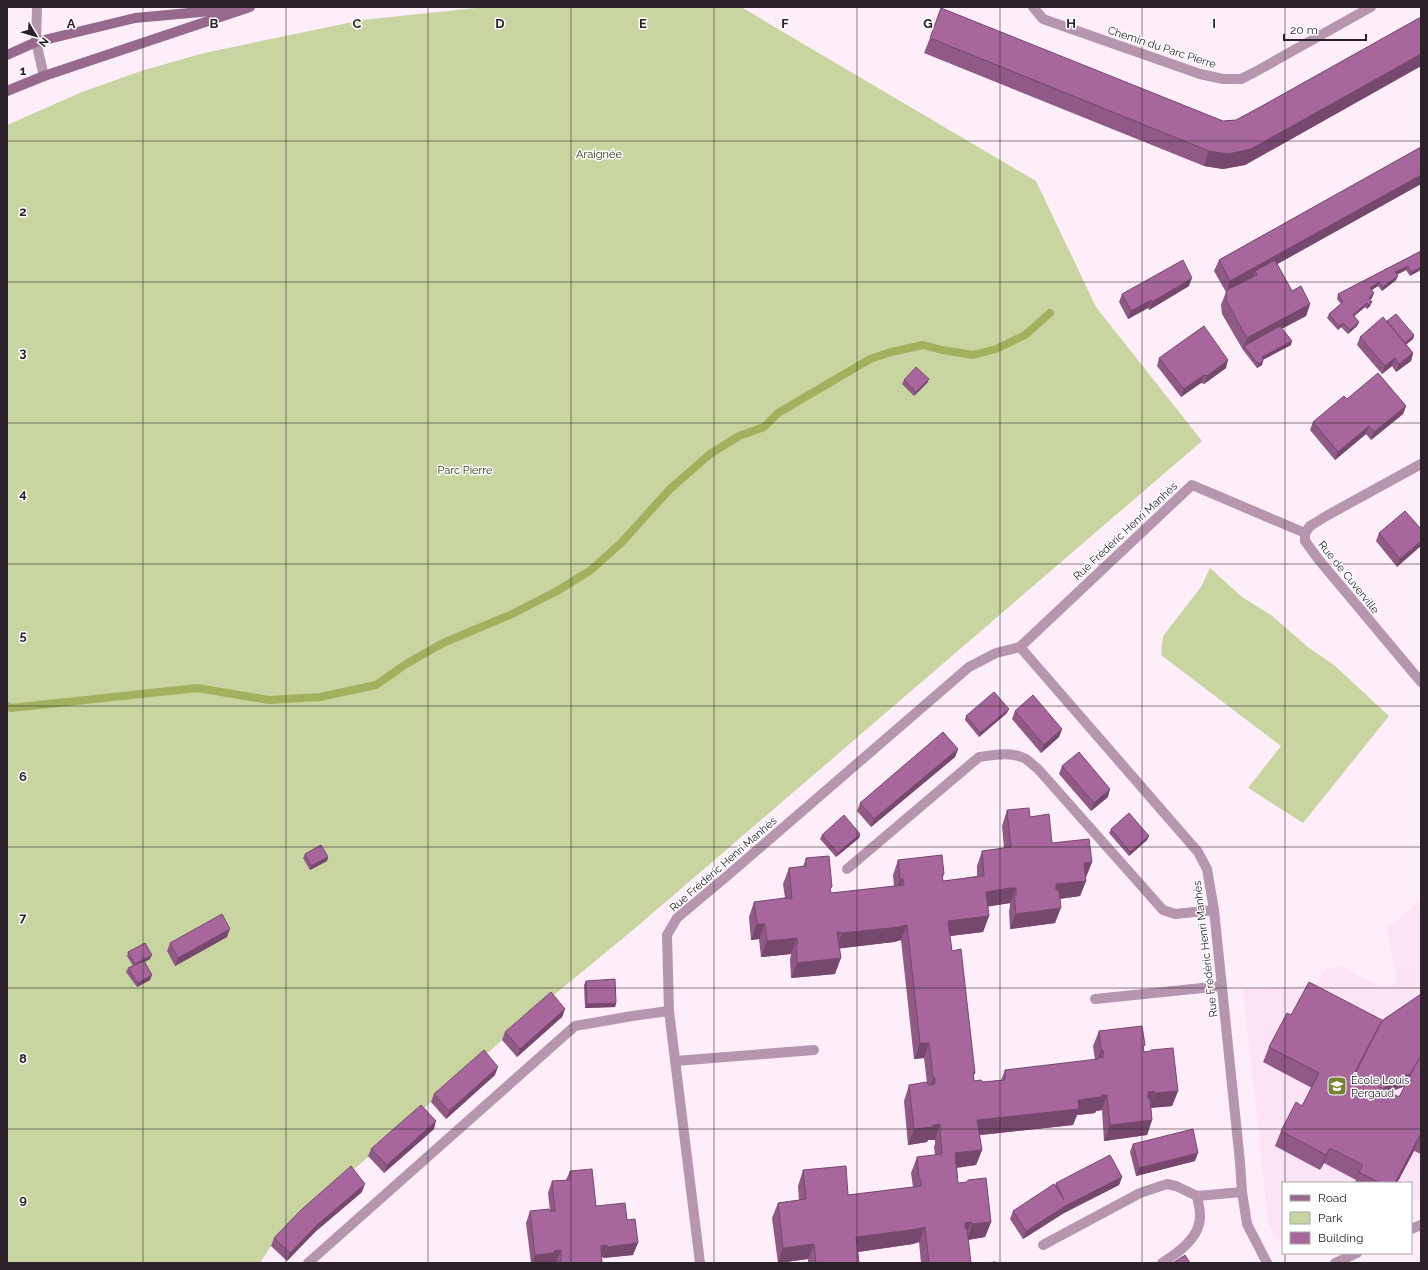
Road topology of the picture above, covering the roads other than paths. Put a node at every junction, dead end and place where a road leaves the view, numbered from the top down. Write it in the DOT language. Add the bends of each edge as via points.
graph roads {
  1 [pos="37,7"];
  2 [pos="250,7"];
  3 [pos="1033,7"];
  4 [pos="1371,7"];
  5 [pos="36,42"];
  6 [pos="7,55"];
  7 [pos="44,76"];
  8 [pos="7,91"];
  9 [pos="1421,464"];
  10 [pos="1306,533"];
  11 [pos="1020,647"];
  12 [pos="1421,682"];
  13 [pos="847,869"];
  14 [pos="1214,910"];
  15 [pos="1222,986"];
  16 [pos="1095,999"];
  17 [pos="669,1011"];
  18 [pos="814,1050"];
  19 [pos="675,1061"];
  20 [pos="1242,1192"];
  21 [pos="1197,1196"];
  22 [pos="1043,1246"];
  23 [pos="1356,1254"];
  24 [pos="308,1263"];
  25 [pos="700,1263"];
  26 [pos="1162,1263"];
  27 [pos="1267,1263"];
  28 [pos="1335,1263"];
  1 -- 5 [label="street"];
  2 -- 5 [label="main road" via="135,18"];
  2 -- 7 [label="main road"];
  3 -- 4 [label="street, Chemin du Parc Pierre" via="1043,19 1200,74 1223,79 1241,79"];
  5 -- 6 [label="main road"];
  5 -- 7 [label="street"];
  7 -- 8 [label="main road"];
  9 -- 10 [label="street" via="1328,515 1310,526"];
  10 -- 11 [label="street, Rue Frédéric Henri Manhès" via="1192,485"];
  10 -- 12 [label="street, Rue de Cuverville" via="1305,541 1319,560"];
  11 -- 14 [label="street, Rue Frédéric Henri Manhès" via="1198,852 1207,869"];
  11 -- 17 [label="street, Rue Frédéric Henri Manhès" via="996,653 969,666 677,918 667,936"];
  13 -- 14 [label="street" via="979,757 1013,755 1025,759 1038,769 1163,910 1175,914"];
  14 -- 15 [label="street, Rue Frédéric Henri Manhès"];
  15 -- 16 [label="street"];
  15 -- 20 [label="street, Rue Frédéric Henri Manhès"];
  17 -- 19 [label="street, Rue Frédéric Henri Manhès"];
  17 -- 24 [label="street" via="575,1026"];
  18 -- 19 [label="street"];
  19 -- 25 [label="street, Rue Frédéric Henri Manhès"];
  20 -- 21 [label="street"];
  20 -- 27 [label="street, Rue Frédéric Henri Manhès" via="1247,1224"];
  21 -- 22 [label="street" via="1167,1184 1140,1193"];
  21 -- 26 [label="street" via="1199,1227 1177,1254"];
  23 -- 28 [label="street"];
}
